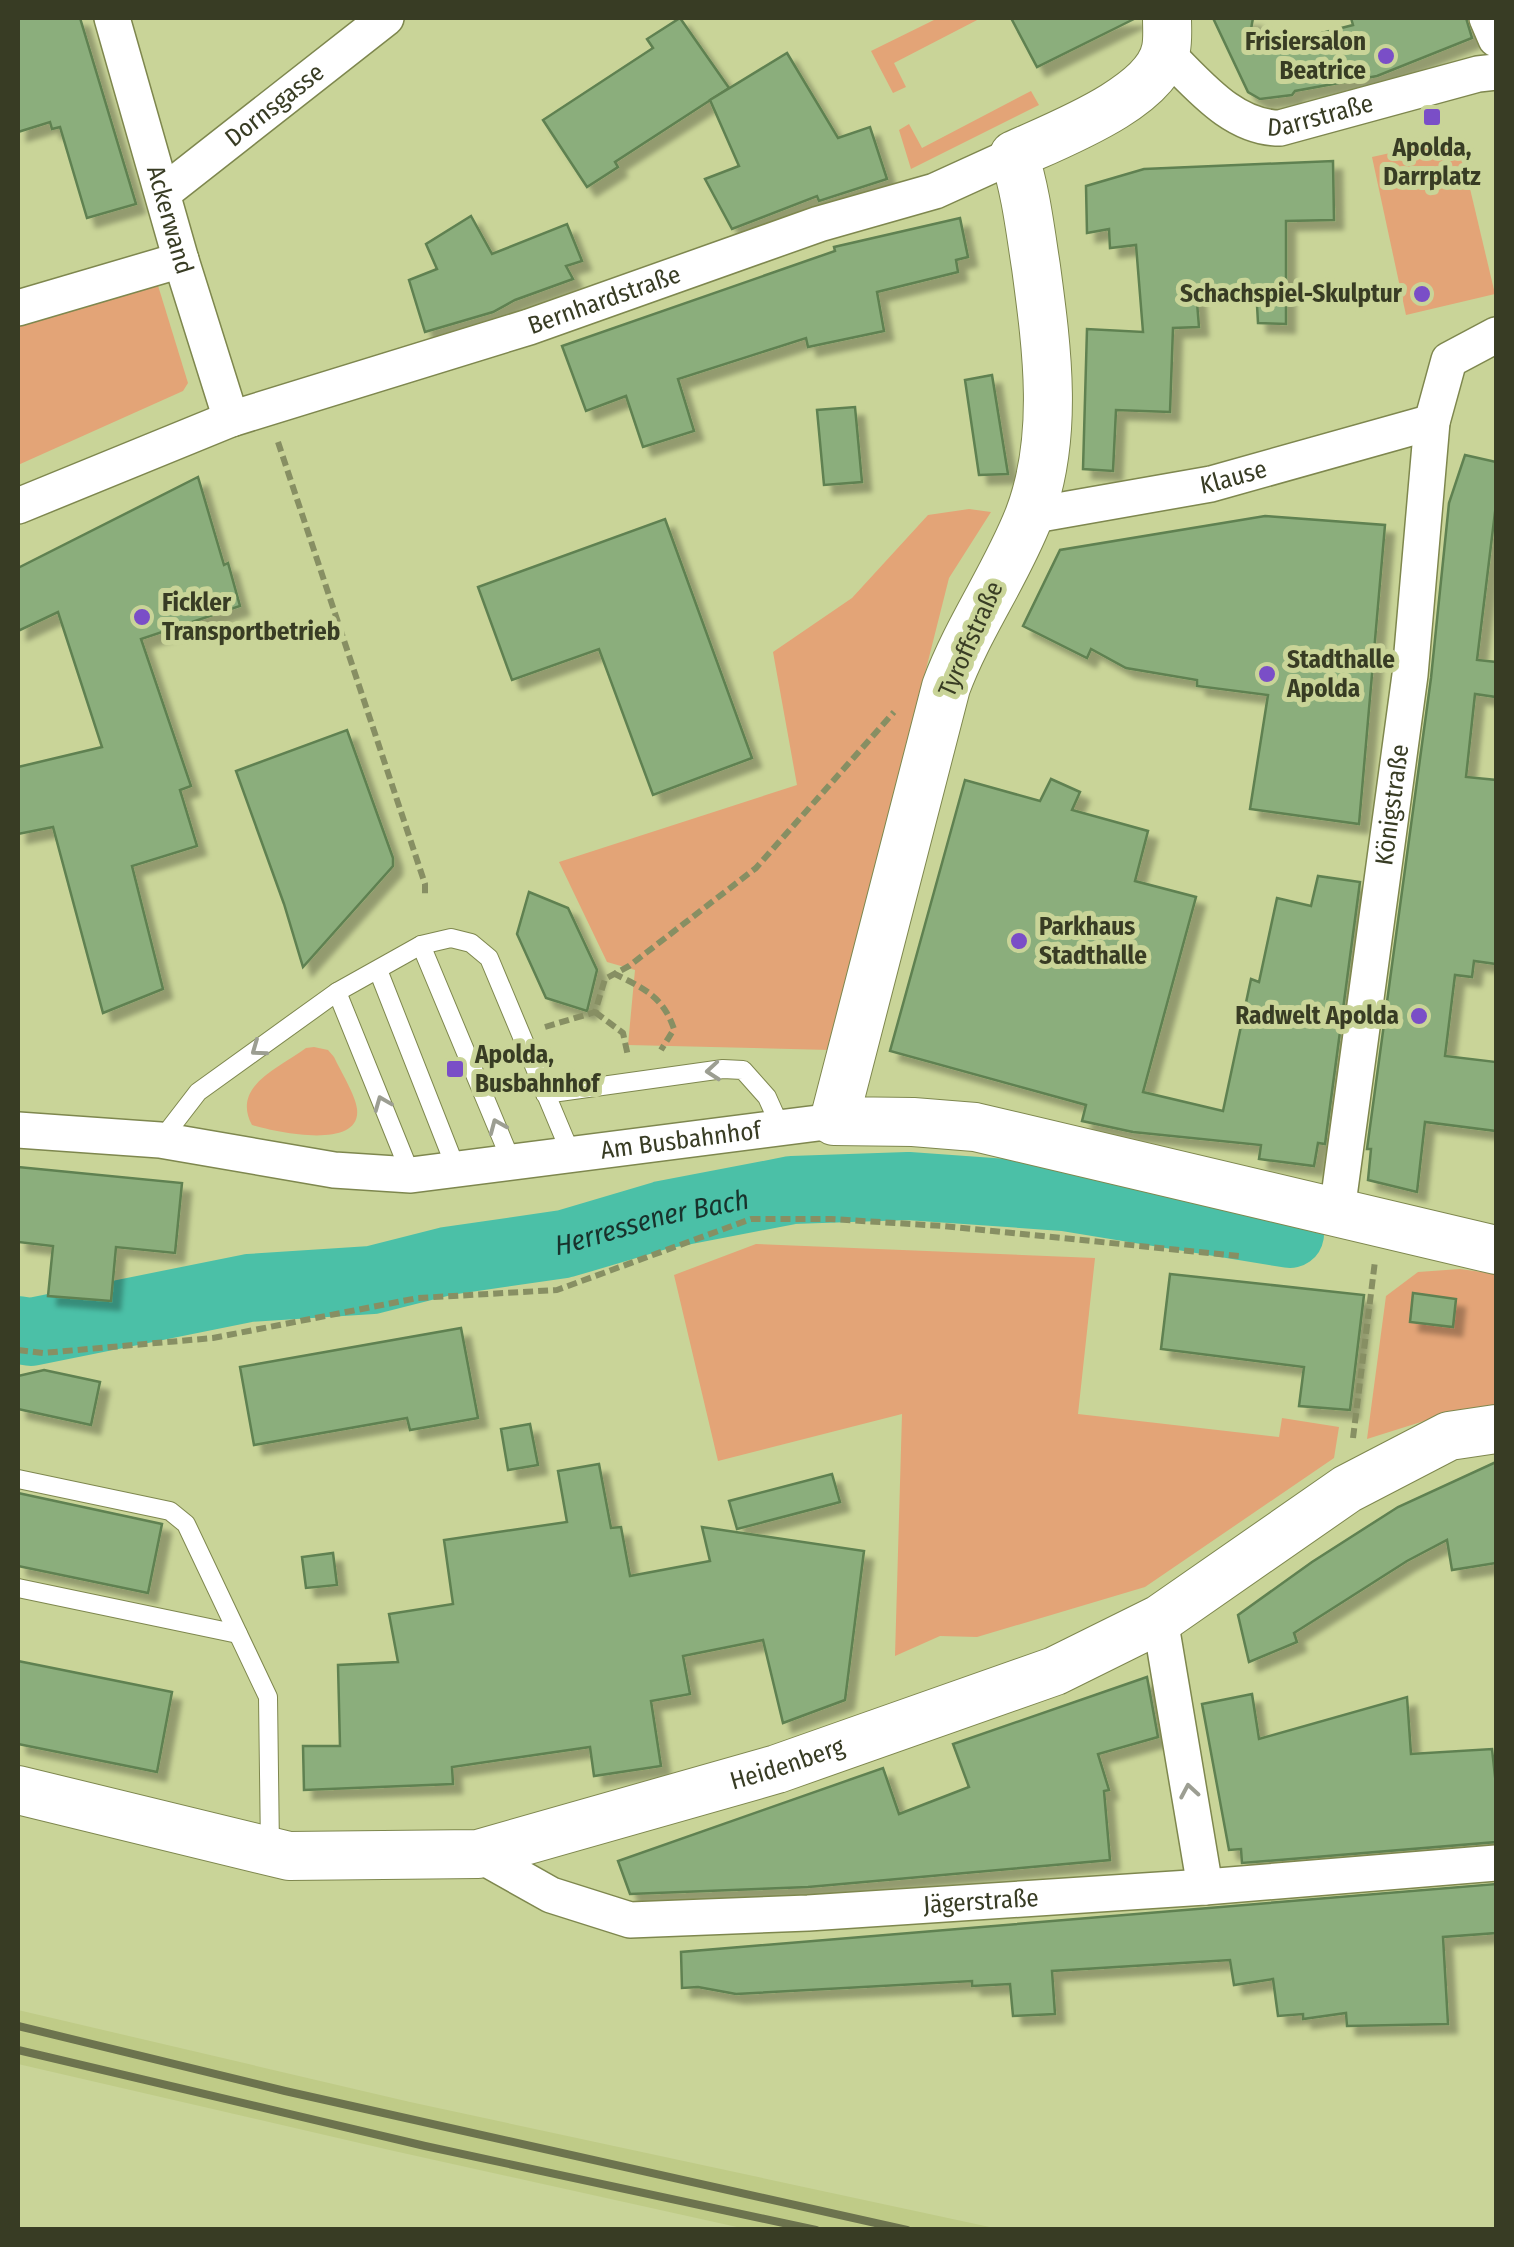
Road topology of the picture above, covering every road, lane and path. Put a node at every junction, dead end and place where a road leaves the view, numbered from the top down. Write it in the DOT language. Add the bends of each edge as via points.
graph roads {
  1 [pos="112,18"];
  2 [pos="386,18"];
  3 [pos="1487,18"];
  4 [pos="1167,35"];
  5 [pos="1496,40"];
  6 [pos="1496,72"];
  7 [pos="1014,155"];
  8 [pos="163,192"];
  9 [pos="181,260"];
  10 [pos="18,308"];
  11 [pos="1496,335"];
  12 [pos="267,408"];
  13 [pos="1435,410"];
  14 [pos="231,419"];
  15 [pos="18,506"];
  16 [pos="1029,516"];
  17 [pos="946,687"];
  18 [pos="426,896"];
  19 [pos="422,945"];
  20 [pos="629,966"];
  21 [pos="378,970"];
  22 [pos="613,973"];
  23 [pos="337,992"];
  24 [pos="595,1012"];
  25 [pos="658,1056"];
  26 [pos="628,1057"];
  27 [pos="545,1094"];
  28 [pos="834,1121"];
  29 [pos="780,1126"];
  30 [pos="18,1130"];
  31 [pos="160,1140"];
  32 [pos="571,1154"];
  33 [pos="512,1162"];
  34 [pos="457,1171"];
  35 [pos="411,1174"];
  36 [pos="1358,1216"];
  37 [pos="1496,1250"];
  38 [pos="1239,1256"];
  39 [pos="18,1350"];
  40 [pos="1496,1428"];
  41 [pos="18,1478"];
  42 [pos="1347,1488"];
  43 [pos="18,1588"];
  44 [pos="1160,1619"];
  45 [pos="238,1634"];
  46 [pos="18,1790"];
  47 [pos="270,1852"];
  48 [pos="478,1854"];
  49 [pos="1496,1863"];
  50 [pos="1205,1887"];
  1 -- 8 [label="street, Ackerwand"];
  2 -- 8 [label="street, Dornsgasse"];
  3 -- 5 [label="street"];
  4 -- 6 [label="street, Darrstraße" via="1222,107 1266,128"];
  4 -- 7 [label="street, Bernhardstraße" via="1142,86 1114,108"];
  7 -- 12 [label="street, Bernhardstraße" via="935,192 819,224 529,327"];
  7 -- 16 [label="street, Tyroffstraße" via="1025,190 1048,356 1043,466"];
  8 -- 9 [label="street, Ackerwand"];
  9 -- 10 [label="street"];
  9 -- 14 [label="street, Ackerwand"];
  11 -- 13 [label="street" via="1449,360"];
  12 -- 14 [label="street, Bernhardstraße"];
  12 -- 18 [label="path"];
  13 -- 16 [label="street, Klause" via="1211,484"];
  13 -- 36 [label="street, Königstraße"];
  14 -- 15 [label="street, Bernhardstraße"];
  16 -- 17 [label="street, Tyroffstraße"];
  17 -- 20 [label="path" via="922,682 756,868"];
  17 -- 28 [label="street, Tyroffstraße"];
  19 -- 21 [label="lane"];
  19 -- 27 [label="lane" via="451,938 489,958"];
  33 -- 19 [label="lane, one-way"];
  21 -- 23 [label="lane"];
  21 -- 34 [label="lane"];
  22 -- 25 [label="path" via="667,1008 674,1030"];
  23 -- 31 [label="lane, one-way" via="198,1092"];
  35 -- 23 [label="lane, one-way"];
  24 -- 26 [label="path" via="623,1033"];
  29 -- 27 [label="lane, one-way" via="767,1097 743,1070"];
  27 -- 32 [label="lane"];
  28 -- 29 [label="street, Am Busbahnhof"];
  28 -- 36 [label="street, Am Busbahnhof" via="975,1127"];
  29 -- 32 [label="street, Am Busbahnhof"];
  30 -- 31 [label="street, Am Busbahnhof"];
  31 -- 35 [label="street, Am Busbahnhof" via="334,1170"];
  32 -- 33 [label="street, Am Busbahnhof"];
  33 -- 34 [label="street, Am Busbahnhof"];
  34 -- 35 [label="street, Am Busbahnhof"];
  36 -- 37 [label="street"];
  36 -- 42 [label="path"];
  38 -- 39 [label="path" via="943,1226 752,1219 556,1290 418,1298 212,1338"];
  40 -- 42 [label="street, Heidenberg" via="1449,1436"];
  41 -- 45 [label="lane" via="170,1511 186,1524"];
  42 -- 44 [label="street, Heidenberg"];
  43 -- 45 [label="lane"];
  44 -- 48 [label="street, Heidenberg" via="1056,1671 777,1769"];
  50 -- 44 [label="street, one-way"];
  45 -- 47 [label="lane" via="268,1697"];
  46 -- 47 [label="street, Heidenberg"];
  47 -- 48 [label="street, Heidenberg"];
  48 -- 50 [label="street, Jägerstraße" via="551,1894 630,1920"];
  49 -- 50 [label="street, Jägerstraße"];
}
